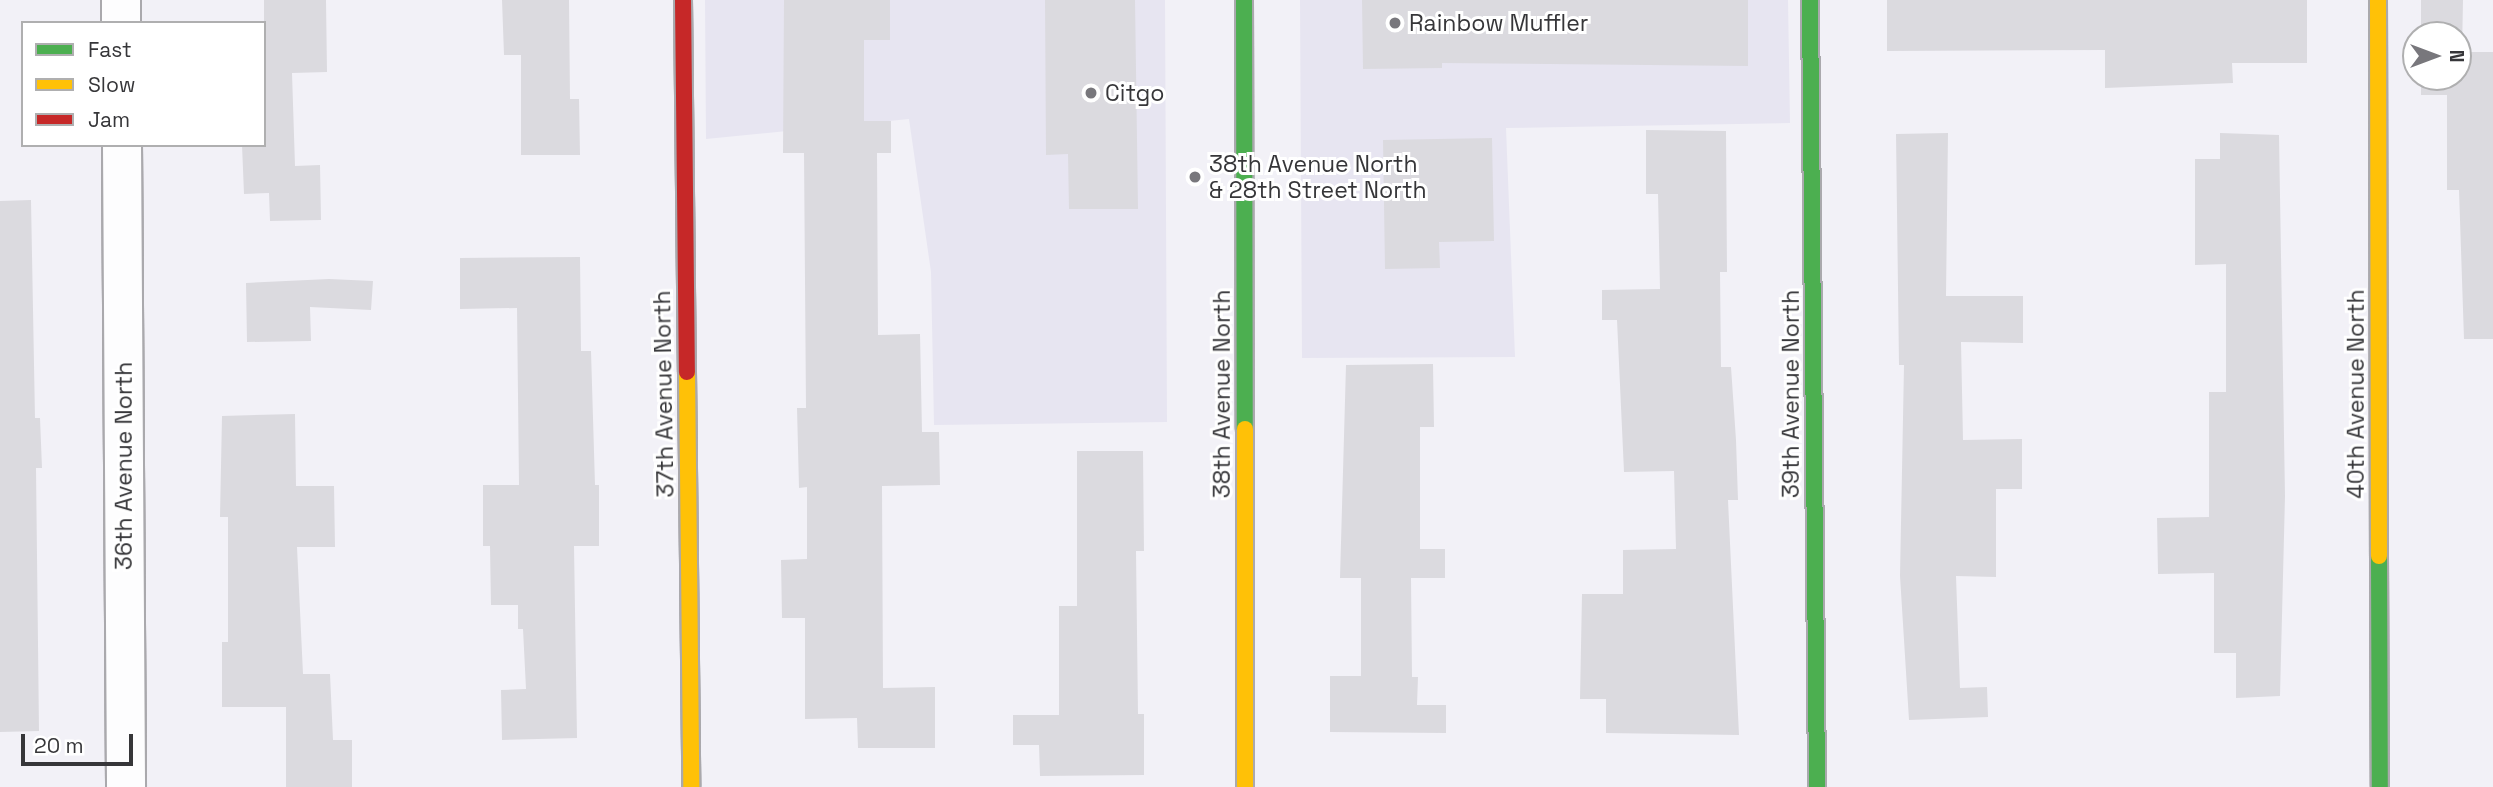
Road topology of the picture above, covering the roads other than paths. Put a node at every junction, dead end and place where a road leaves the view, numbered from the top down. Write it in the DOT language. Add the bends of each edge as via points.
graph roads {
  1 [pos="121,0"];
  2 [pos="683,0"];
  3 [pos="1244,0"];
  4 [pos="1810,0"];
  5 [pos="2378,0"];
  6 [pos="121,21"];
  7 [pos="122,147"];
  8 [pos="126,787"];
  9 [pos="691,787"];
  10 [pos="1245,787"];
  11 [pos="1817,787"];
  12 [pos="2381,787"];
  1 -- 6 [label="street"];
  2 -- 9 [label="street, 37th Avenue North"];
  3 -- 10 [label="street, 38th Avenue North"];
  4 -- 11 [label="street, 39th Avenue North"];
  5 -- 12 [label="street, 40th Avenue North"];
  7 -- 8 [label="street, 36th Avenue North"];
}
